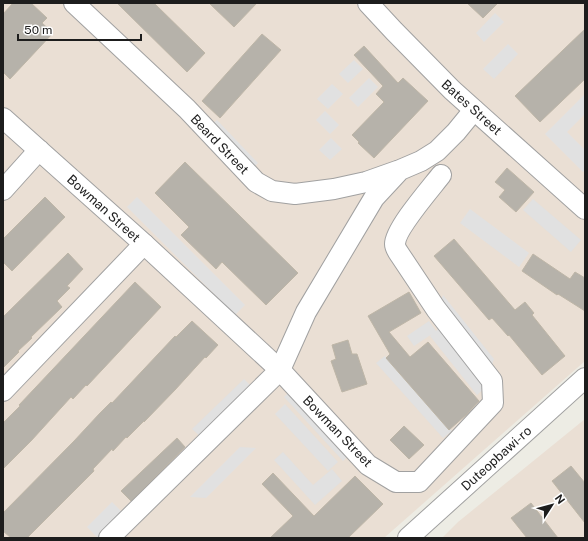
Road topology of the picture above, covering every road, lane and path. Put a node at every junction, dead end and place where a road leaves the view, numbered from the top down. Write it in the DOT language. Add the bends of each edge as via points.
graph roads {
  1 [pos="74,3"];
  2 [pos="368,3"];
  3 [pos="474,110"];
  4 [pos="3,118"];
  5 [pos="38,150"];
  6 [pos="400,170"];
  7 [pos="441,175"];
  8 [pos="3,190"];
  9 [pos="583,208"];
  10 [pos="144,244"];
  11 [pos="280,370"];
  12 [pos="585,378"];
  13 [pos="3,391"];
  14 [pos="109,538"];
  15 [pos="408,538"];
  1 -- 6 [label="street, Beard Street" via="187,109 256,182 272,191 294,194 334,189 366,182"];
  2 -- 3 [label="street, Bates Street"];
  3 -- 6 [label="street, Beard Street" via="437,151"];
  3 -- 9 [label="street, Bates Street"];
  4 -- 5 [label="street, Bowman Street"];
  5 -- 8 [label="street"];
  5 -- 10 [label="street, Bowman Street"];
  6 -- 11 [label="street" via="374,198 306,312"];
  7 -- 11 [label="street, Bowman Street" via="399,230 395,244 436,309 492,381 493,403 419,482 396,482 368,465"];
  10 -- 11 [label="street, Bowman Street"];
  10 -- 13 [label="street"];
  11 -- 14 [label="street"];
  12 -- 15 [label="street, Duteopbawi-ro"];
}
